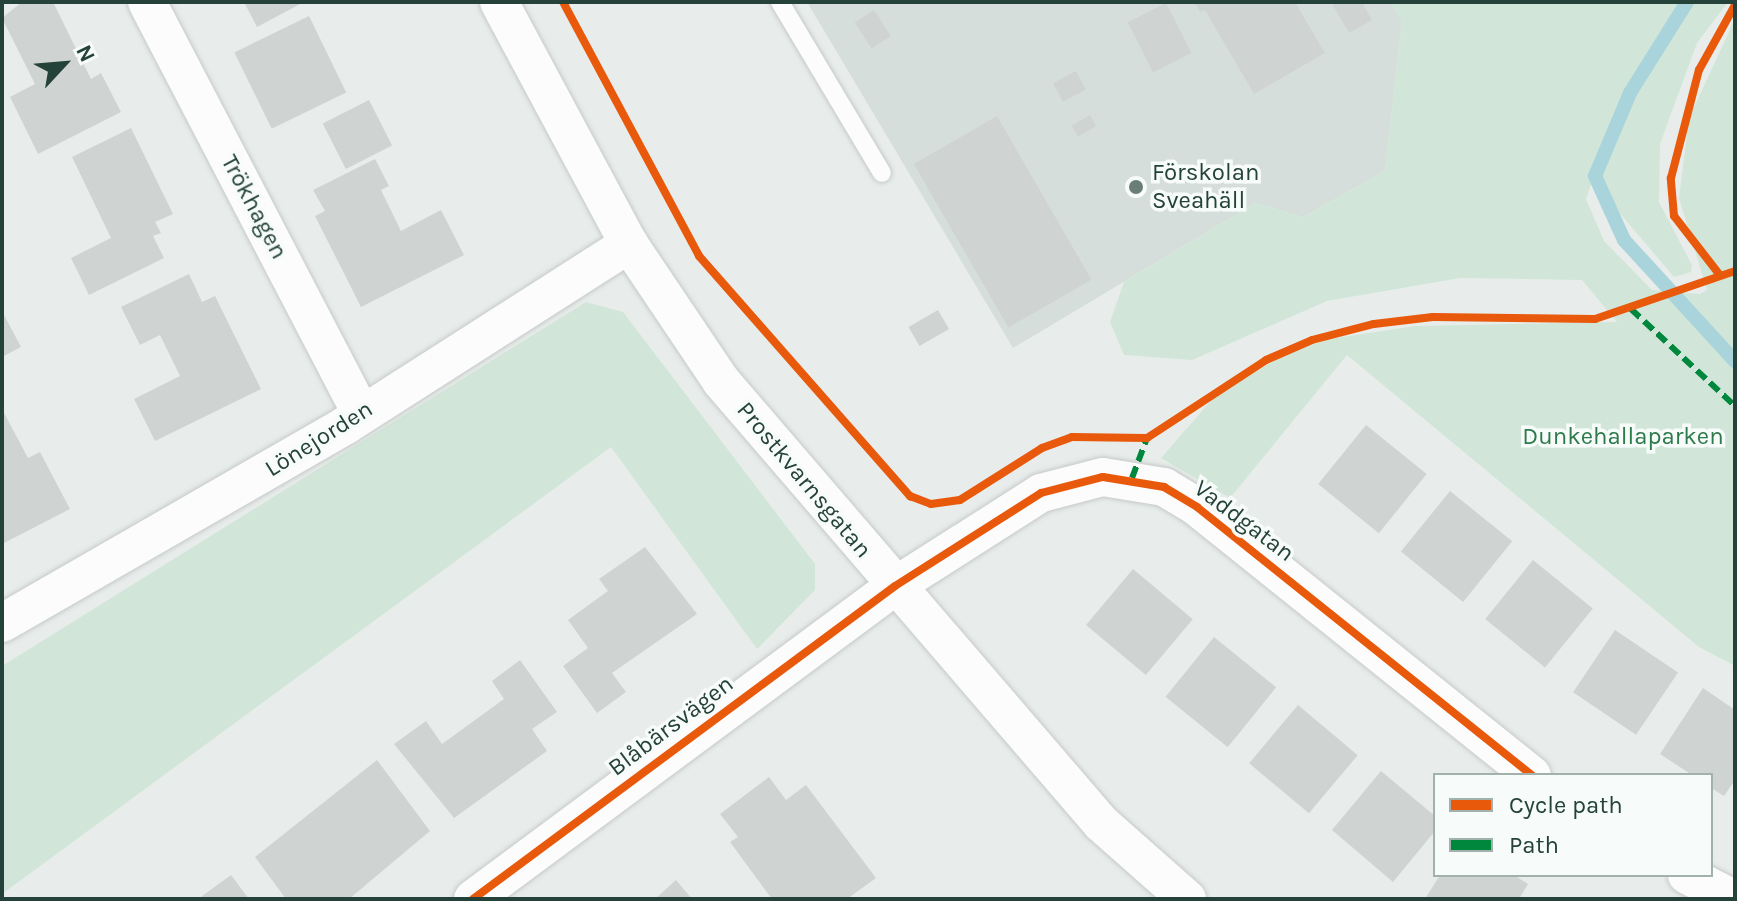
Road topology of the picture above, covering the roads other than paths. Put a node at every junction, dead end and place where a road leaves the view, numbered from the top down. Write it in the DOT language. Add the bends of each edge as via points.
graph roads {
  1 [pos="147,2"];
  2 [pos="499,2"];
  3 [pos="780,2"];
  4 [pos="882,173"];
  5 [pos="629,244"];
  6 [pos="361,413"];
  7 [pos="895,586"];
  8 [pos="2,623"];
  9 [pos="1530,773"];
  10 [pos="1691,877"];
  11 [pos="473,899"];
  12 [pos="1187,899"];
  13 [pos="1734,899"];
  1 -- 6 [label="street, Trökhagen"];
  2 -- 5 [label="street, Prostkvarnsgatan"];
  3 -- 4 [label="lane"];
  5 -- 6 [label="street, Lönejorden"];
  5 -- 7 [label="street, Prostkvarnsgatan" via="721,381"];
  6 -- 8 [label="street, Lönejorden"];
  7 -- 9 [label="street, Vaddgatan" via="1041,493 1103,477 1132,478 1197,507"];
  7 -- 11 [label="street, Blåbärsvägen"];
  7 -- 12 [label="street, Prostkvarnsgatan" via="1101,823"];
  10 -- 13 [label="street"];
}
